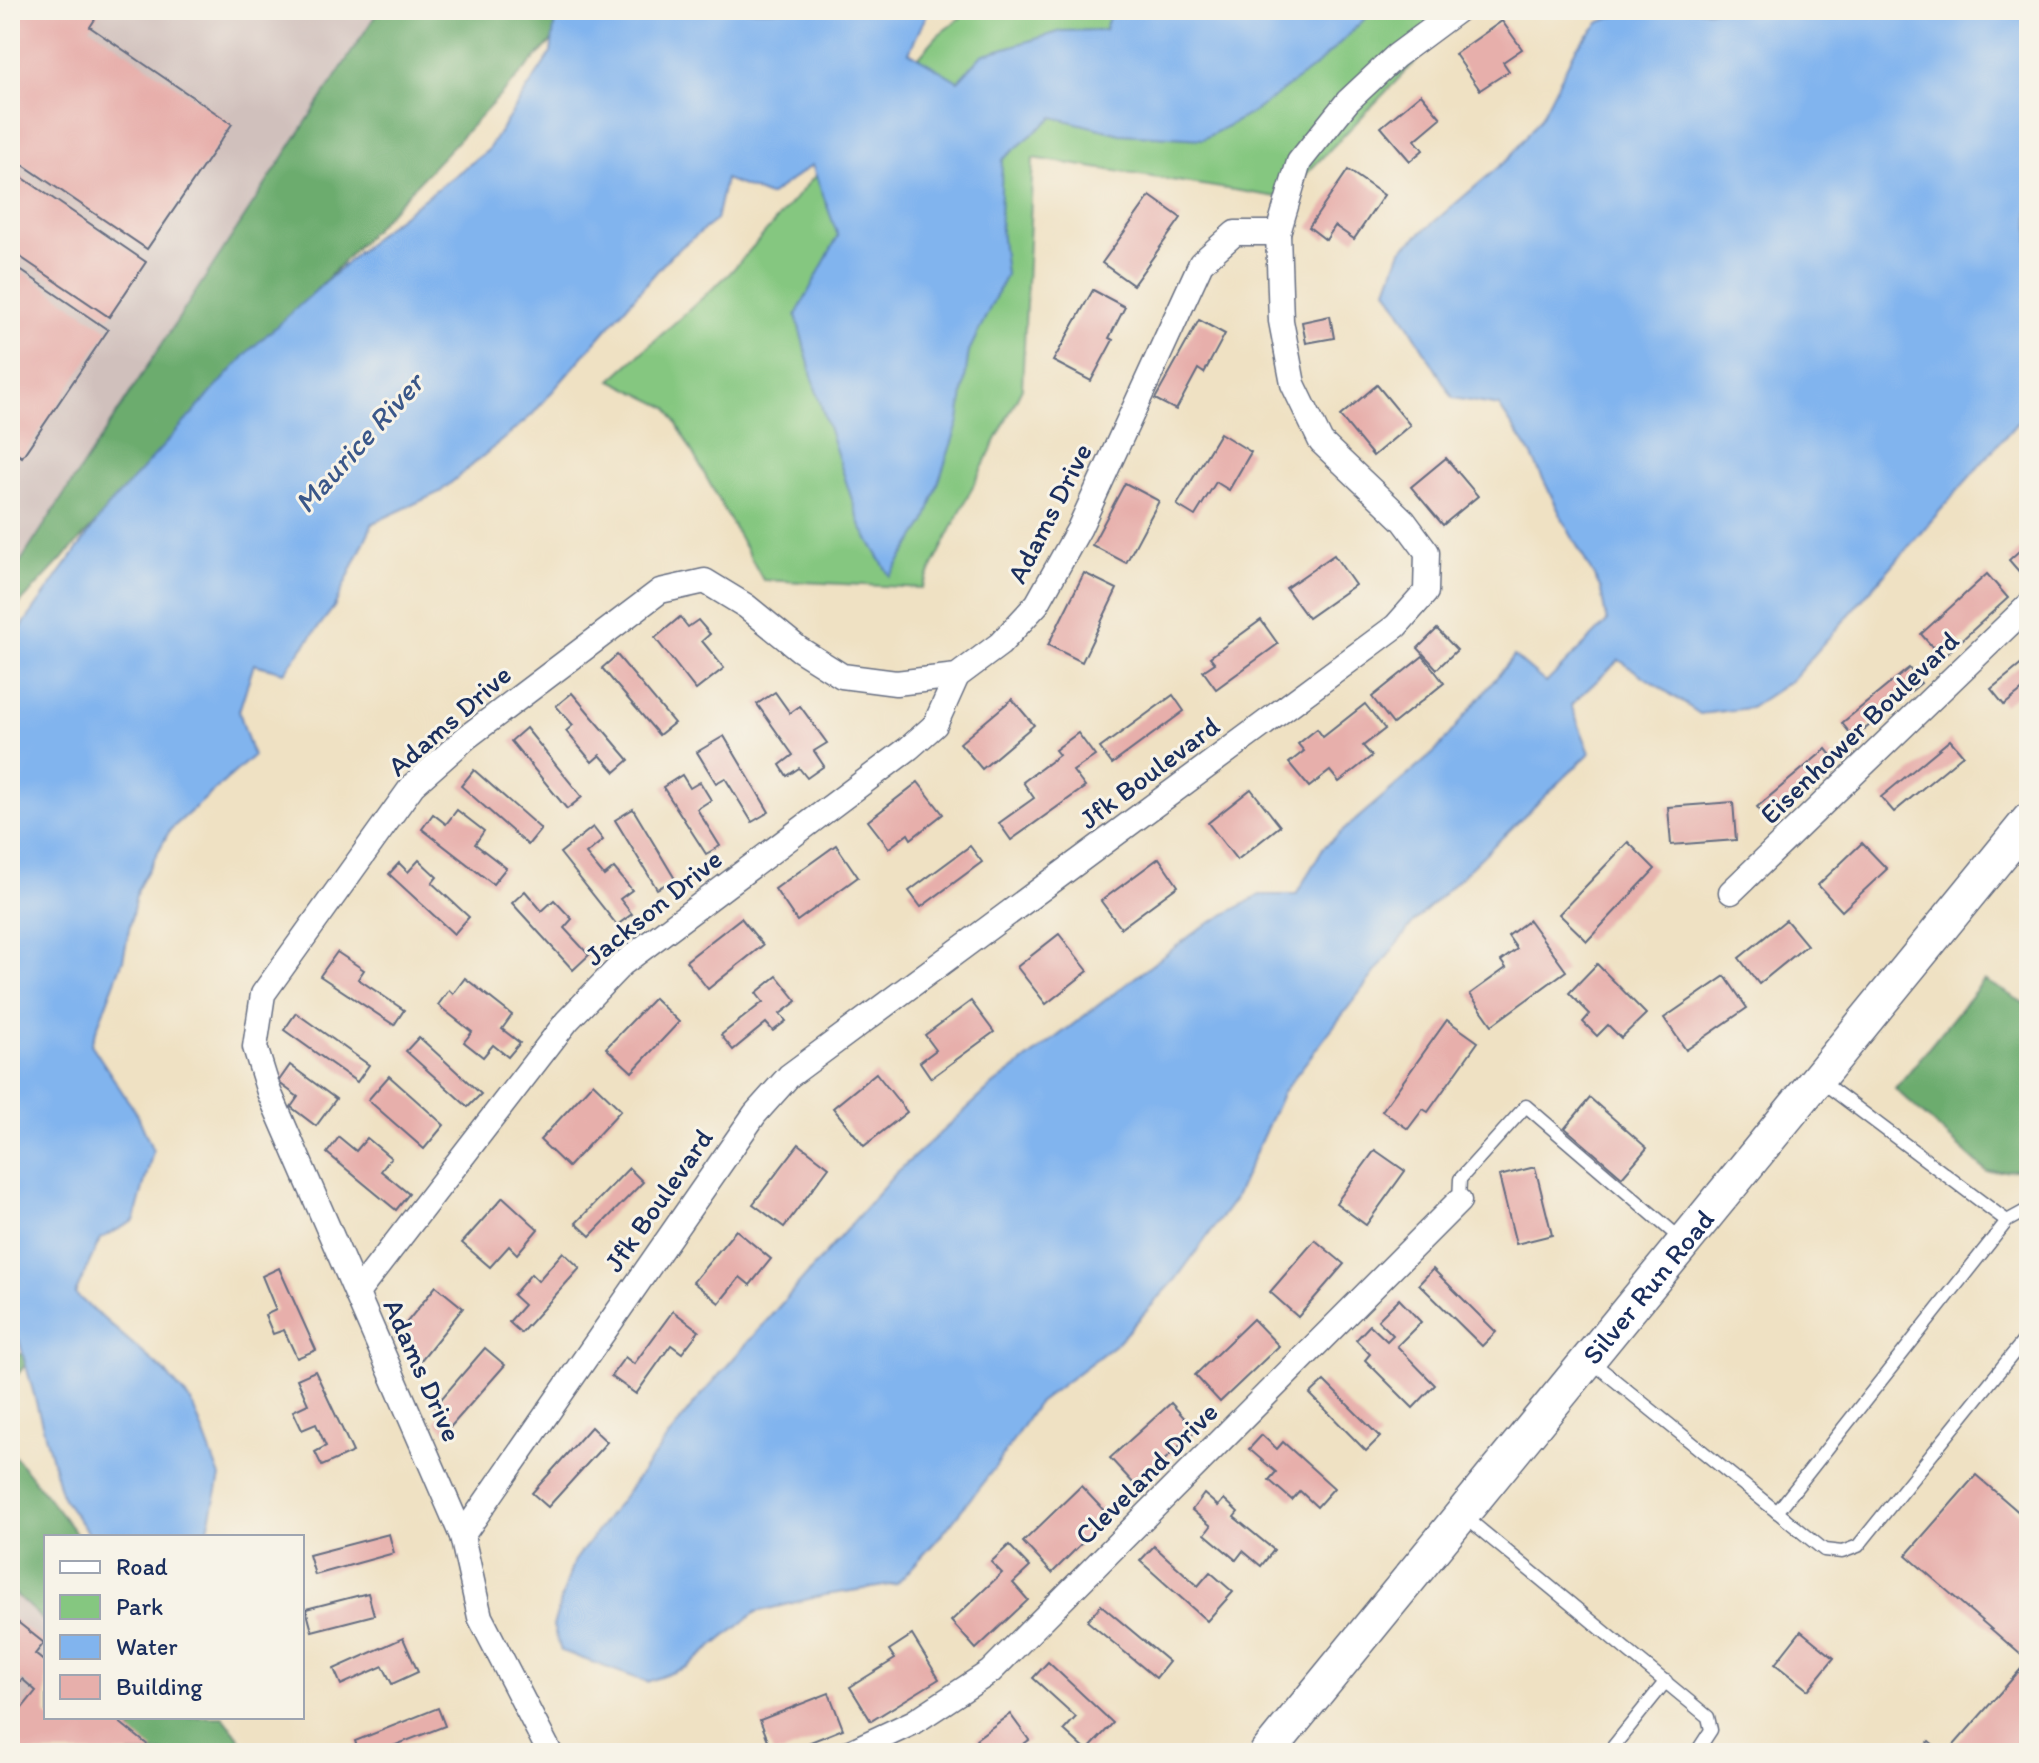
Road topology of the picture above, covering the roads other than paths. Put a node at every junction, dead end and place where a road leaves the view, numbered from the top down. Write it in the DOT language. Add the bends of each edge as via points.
graph roads {
  1 [pos="1458,10"];
  2 [pos="1278,233"];
  3 [pos="2029,605"];
  4 [pos="957,676"];
  5 [pos="2029,820"];
  6 [pos="1731,892"];
  7 [pos="1818,1079"];
  8 [pos="1459,1201"];
  9 [pos="2029,1209"];
  10 [pos="2007,1221"];
  11 [pos="1684,1242"];
  12 [pos="357,1293"];
  13 [pos="2029,1334"];
  14 [pos="1588,1359"];
  15 [pos="1777,1512"];
  16 [pos="1462,1514"];
  17 [pos="462,1536"];
  18 [pos="1666,1681"];
  19 [pos="550,1753"];
  20 [pos="848,1753"];
  21 [pos="1267,1753"];
  22 [pos="1608,1753"];
  23 [pos="1696,1753"];
  1 -- 2 [label="street, Jfk Boulevard" via="1396,56 1348,101 1299,162"];
  2 -- 4 [label="street, Adams Drive" via="1235,233 1201,263 1079,529 1037,604 1000,644"];
  2 -- 17 [label="street, Jfk Boulevard" via="1281,321 1293,384 1321,442 1404,521 1427,552 1426,592 1396,626 789,1076 755,1114"];
  3 -- 6 [label="street, Eisenhower Boulevard"];
  4 -- 12 [label="street, Jackson Drive" via="935,725 909,748 622,964 567,1021"];
  4 -- 12 [label="street, Adams Drive" via="896,683 842,676 705,581 660,591 467,737 413,785 263,994 255,1047 269,1092"];
  5 -- 7 [label="main road, Silver Run Road"];
  7 -- 10 [label="lane"];
  7 -- 11 [label="main road, Silver Run Road"];
  8 -- 11 [label="lane" via="1460,1179 1526,1106"];
  8 -- 20 [label="street, Cleveland Drive" via="990,1672 914,1722"];
  9 -- 10 [label="lane"];
  10 -- 15 [label="lane"];
  11 -- 14 [label="main road, Silver Run Road"];
  12 -- 17 [label="street, Adams Drive"];
  13 -- 15 [label="lane" via="1858,1546 1842,1552 1824,1550"];
  14 -- 15 [label="lane"];
  14 -- 16 [label="main road, Silver Run Road"];
  16 -- 18 [label="lane"];
  16 -- 21 [label="main road, Silver Run Road"];
  17 -- 19 [label="street, Adams Drive" via="480,1617"];
  18 -- 22 [label="lane"];
  18 -- 23 [label="lane" via="1708,1717 1711,1730"];
}
